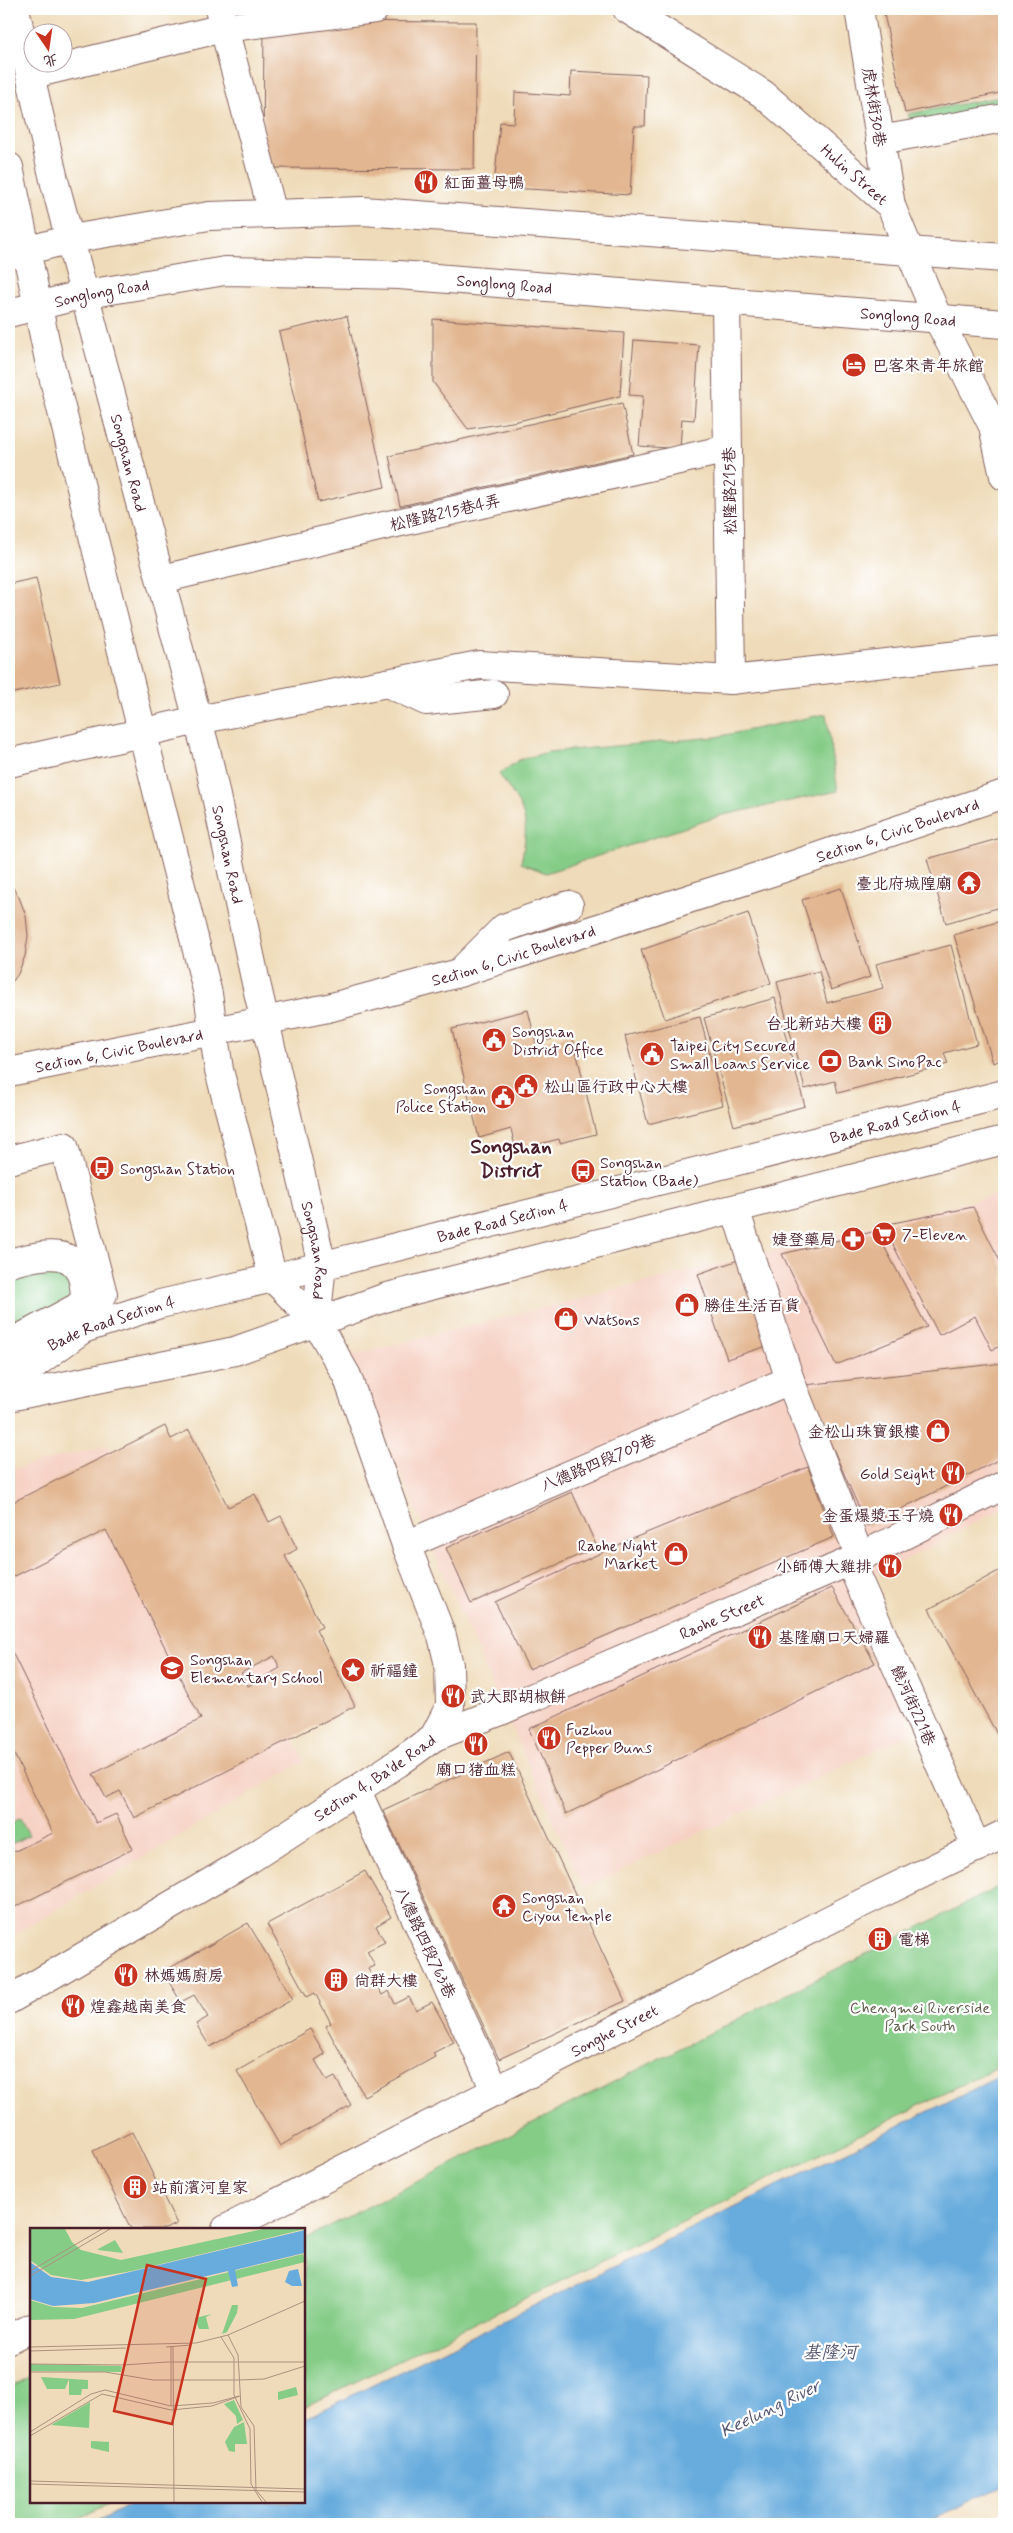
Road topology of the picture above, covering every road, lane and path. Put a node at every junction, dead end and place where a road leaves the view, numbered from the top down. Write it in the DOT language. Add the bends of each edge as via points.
graph roads {
  1 [pos="14,9"];
  2 [pos="375,9"];
  3 [pos="627,9"];
  4 [pos="859,9"];
  5 [pos="221,18"];
  6 [pos="30,75"];
  7 [pos="1004,118"];
  8 [pos="880,140"];
  9 [pos="9,167"];
  10 [pos="891,206"];
  11 [pos="273,214"];
  12 [pos="70,239"];
  13 [pos="18,252"];
  14 [pos="911,252"];
  15 [pos="1004,258"];
  16 [pos="85,294"];
  17 [pos="726,302"];
  18 [pos="38,305"];
  19 [pos="9,314"];
  20 [pos="938,319"];
  21 [pos="1004,324"];
  22 [pos="728,449"];
  23 [pos="1004,476"];
  24 [pos="162,579"];
  25 [pos="1004,650"];
  26 [pos="731,680"];
  27 [pos="387,683"];
  28 [pos="494,694"];
  29 [pos="198,720"];
  30 [pos="144,732"];
  31 [pos="9,763"];
  32 [pos="1004,794"];
  33 [pos="569,905"];
  34 [pos="459,973"];
  35 [pos="266,1022"];
  36 [pos="213,1030"];
  37 [pos="9,1072"];
  38 [pos="1004,1094"];
  39 [pos="1004,1140"];
  40 [pos="9,1160"];
  41 [pos="735,1209"];
  42 [pos="9,1263"];
  43 [pos="322,1265"];
  44 [pos="273,1278"];
  45 [pos="316,1322"];
  46 [pos="83,1329"];
  47 [pos="9,1344"];
  48 [pos="9,1365"];
  49 [pos="790,1380"];
  50 [pos="9,1383"];
  51 [pos="9,1397"];
  52 [pos="1004,1485"];
  53 [pos="406,1545"];
  54 [pos="855,1560"];
  55 [pos="434,1737"];
  56 [pos="357,1791"];
  57 [pos="1004,1834"];
  58 [pos="978,1848"];
  59 [pos="9,2000"];
  60 [pos="496,2092"];
  61 [pos="228,2228"];
  62 [pos="30,2328"];
  63 [pos="9,2339"];
  1 -- 6 [label="street, Songshan Road"];
  2 -- 5 [label="street"];
  3 -- 10 [label="street, Hulin Street" via="763,94"];
  4 -- 8 [label="street, 虎林街30巷"];
  5 -- 6 [label="street"];
  5 -- 11 [label="street"];
  6 -- 12 [label="street, Songshan Road"];
  7 -- 8 [label="street"];
  8 -- 10 [label="street, 虎林街30巷"];
  9 -- 13 [label="street, Songshan Road"];
  10 -- 14 [label="street, Hulin Street"];
  11 -- 12 [label="street" via="209,216"];
  11 -- 14 [label="street" via="363,212"];
  12 -- 13 [label="street"];
  12 -- 16 [label="street, Songshan Road"];
  13 -- 18 [label="street, Songshan Road"];
  14 -- 15 [label="street"];
  14 -- 20 [label="street, Hulin Street"];
  16 -- 17 [label="street, Songlong Road" via="225,272 399,275"];
  16 -- 18 [label="street, Songlong Road"];
  16 -- 24 [label="street, Songshan Road"];
  17 -- 20 [label="street, Songlong Road"];
  17 -- 22 [label="street, 松隆路215巷"];
  18 -- 19 [label="street, Songlong Road"];
  18 -- 30 [label="street, Songshan Road" via="49,360"];
  20 -- 21 [label="street, Songlong Road"];
  20 -- 23 [label="street, Hulin Street" via="993,426"];
  22 -- 24 [label="street, 松隆路215巷4弄"];
  22 -- 26 [label="street, 松隆路215巷"];
  24 -- 29 [label="street, Songshan Road"];
  25 -- 26 [label="street"];
  26 -- 27 [label="street" via="479,665"];
  27 -- 28 [label="street" via="426,701"];
  27 -- 29 [label="street"];
  29 -- 30 [label="street"];
  29 -- 35 [label="street, Songshan Road"];
  30 -- 31 [label="street"];
  30 -- 36 [label="street, Songshan Road" via="208,994"];
  32 -- 34 [label="street, Section 6, Civic Boulevard"];
  33 -- 34 [label="street" via="504,928"];
  34 -- 35 [label="street, Section 6, Civic Boulevard"];
  35 -- 36 [label="street, Section 6, Civic Boulevard"];
  35 -- 43 [label="street, Songshan Road"];
  36 -- 37 [label="street, Section 6, Civic Boulevard"];
  36 -- 44 [label="street, Songshan Road" via="219,1070"];
  38 -- 43 [label="street, Bade Road Section 4"];
  39 -- 41 [label="street"];
  40 -- 46 [label="street" via="64,1146 103,1294"];
  41 -- 45 [label="street" via="387,1297"];
  41 -- 49 [label="street"];
  42 -- 47 [label="street" via="47,1253 62,1256 73,1262 81,1273 85,1299 78,1307"];
  43 -- 44 [label="street, Bade Road Section 4"];
  43 -- 45 [label="street, Songshan Road"];
  44 -- 45 [label="street, Songshan Road"];
  44 -- 46 [label="street, Bade Road Section 4" via="160,1304"];
  45 -- 51 [label="street" via="235,1351"];
  45 -- 53 [label="street, Section 4, Ba'de Road" via="347,1376"];
  46 -- 48 [label="street, Bade Road Section 4"];
  46 -- 50 [label="street"];
  49 -- 53 [label="street, 八德路四段709巷"];
  49 -- 54 [label="street"];
  52 -- 54 [label="street, Raohe Street"];
  53 -- 55 [label="street, Section 4, Ba'de Road" via="450,1665 450,1706"];
  54 -- 55 [label="street, Raohe Street"];
  54 -- 58 [label="street, 饒河街221巷"];
  55 -- 56 [label="street, Section 4, Ba'de Road"];
  56 -- 59 [label="street, Section 4, Ba'de Road" via="250,1859"];
  56 -- 60 [label="street, 八德路四段763巷"];
  57 -- 58 [label="street, Songhe Street"];
  58 -- 60 [label="street, Songhe Street" via="862,1903"];
  60 -- 61 [label="street, Songhe Street"];
  62 -- 63 [label="street"];
}
